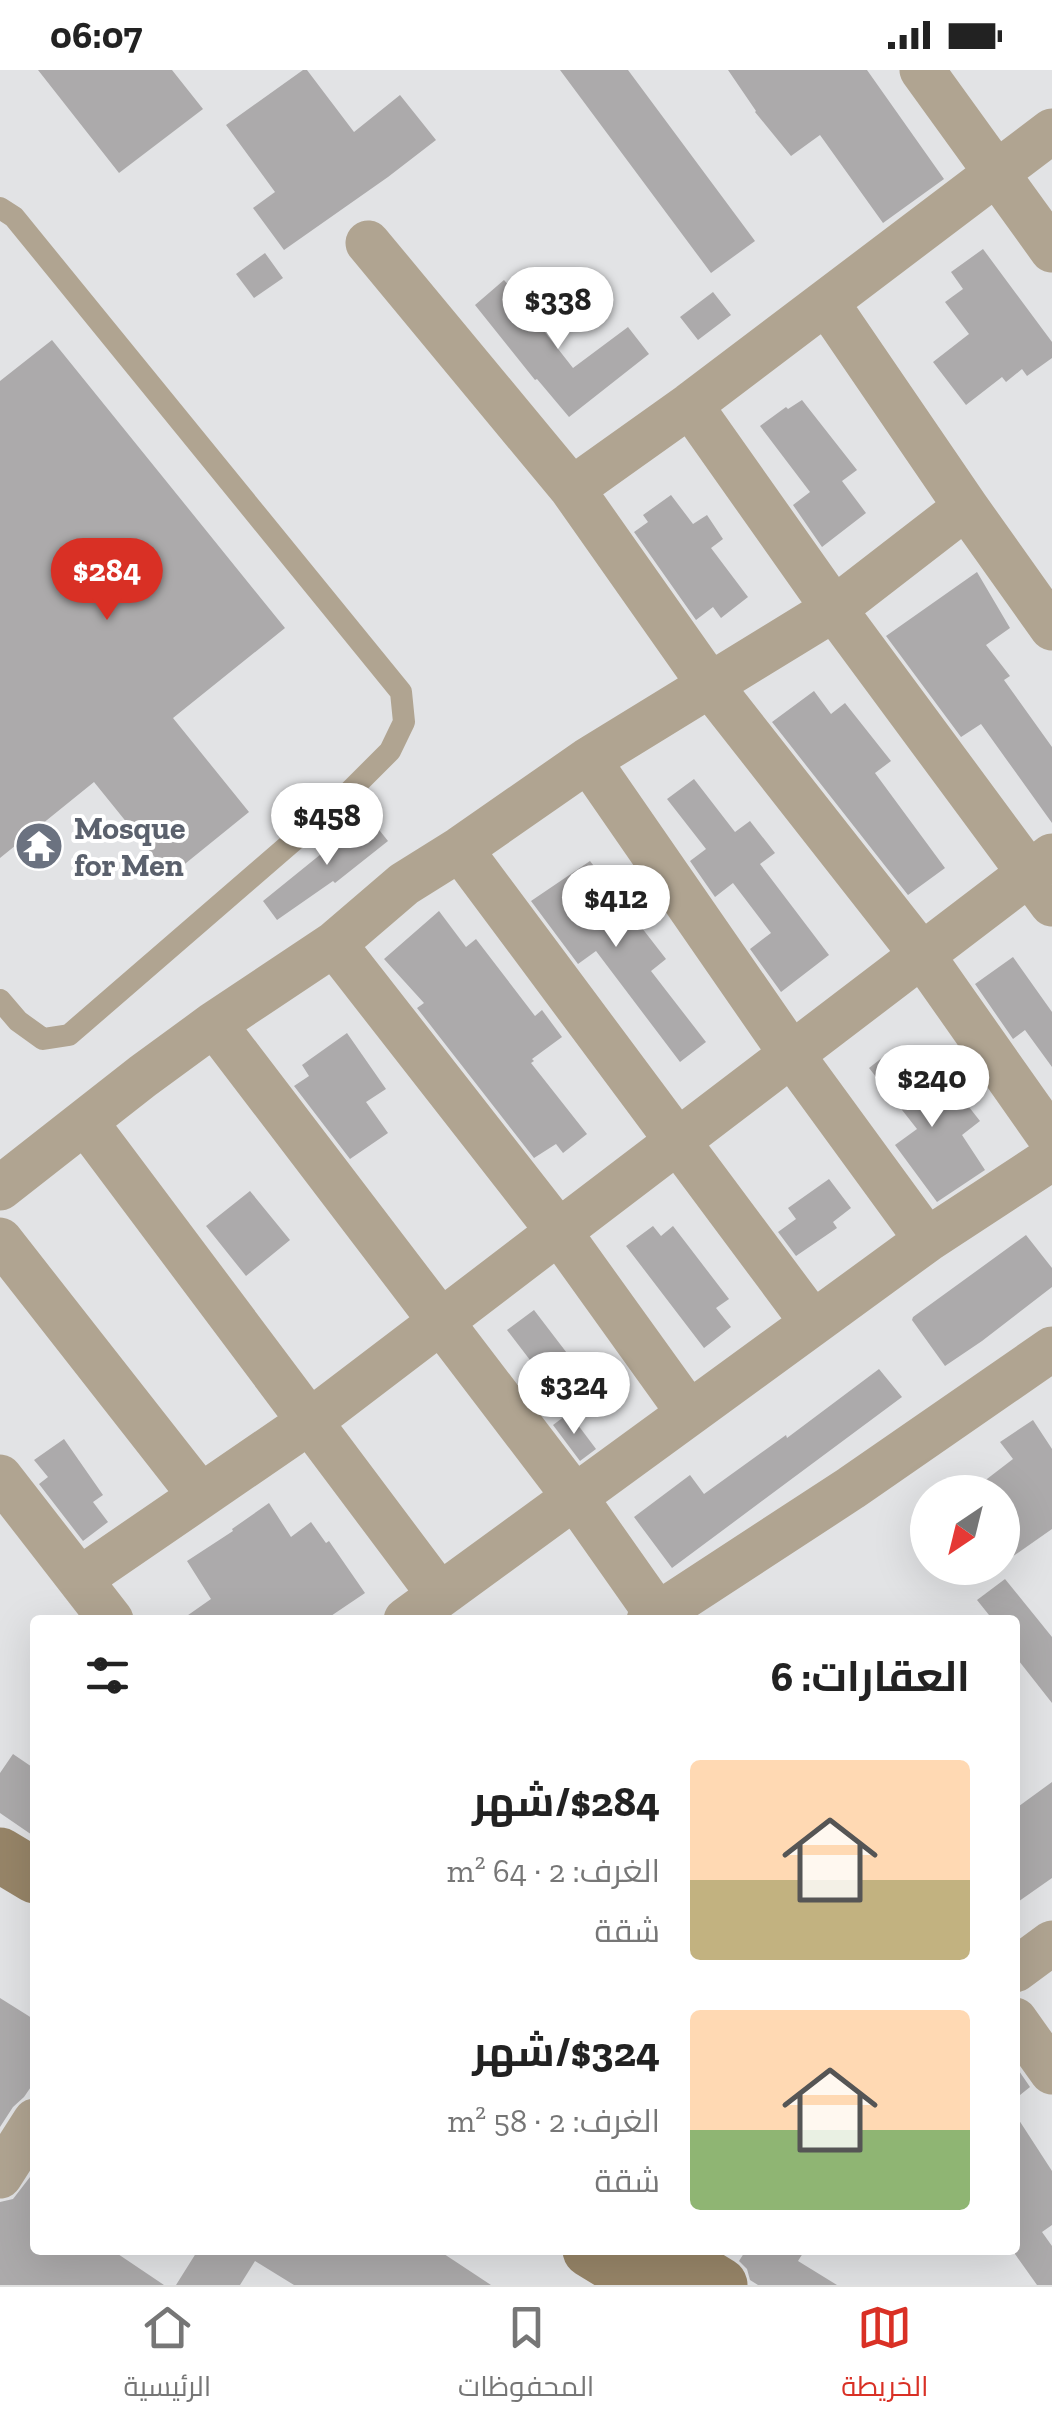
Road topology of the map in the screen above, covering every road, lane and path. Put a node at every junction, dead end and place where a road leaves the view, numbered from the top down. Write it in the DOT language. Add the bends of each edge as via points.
graph roads {
  1 [pos="922,70"];
  2 [pos="1052,131"];
  3 [pos="996,172"];
  4 [pos="0,208"];
  5 [pos="368,243"];
  6 [pos="1052,250"];
  7 [pos="826,302"];
  8 [pos="690,405"];
  9 [pos="572,488"];
  10 [pos="966,507"];
  11 [pos="834,609"];
  12 [pos="1052,628"];
  13 [pos="710,685"];
  14 [pos="588,760"];
  15 [pos="460,850"];
  16 [pos="1044,878"];
  17 [pos="334,944"];
  18 [pos="922,955"];
  19 [pos="0,1000"];
  20 [pos="214,1024"];
  21 [pos="792,1054"];
  22 [pos="86,1123"];
  23 [pos="1052,1140"];
  24 [pos="677,1142"];
  25 [pos="1052,1158"];
  26 [pos="0,1188"];
  27 [pos="559,1232"];
  28 [pos="0,1240"];
  29 [pos="926,1240"];
  30 [pos="441,1322"];
  31 [pos="812,1323"];
  32 [pos="1052,1349"];
  33 [pos="689,1413"];
  34 [pos="309,1422"];
  35 [pos="0,1477"];
  36 [pos="200,1495"];
  37 [pos="574,1496"];
  38 [pos="80,1578"];
  39 [pos="423,1607"];
  40 [pos="107,1615"];
  41 [pos="652,1615"];
  42 [pos="656,1615"];
  43 [pos="0,1855"];
  44 [pos="30,1873"];
  45 [pos="0,1892"];
  46 [pos="30,1910"];
  47 [pos="1052,1943"];
  48 [pos="1020,1966"];
  49 [pos="1020,2027"];
  50 [pos="1052,2072"];
  51 [pos="30,2129"];
  52 [pos="0,2176"];
  53 [pos="637,2262"];
  54 [pos="720,2285"];
  1 -- 3 [label="street"];
  2 -- 3 [label="street"];
  3 -- 6 [label="street"];
  3 -- 7 [label="street"];
  4 -- 19 [label="lane" via="14,216 402,692 404,722 390,751 343,798 69,1035 44,1039"];
  5 -- 9 [label="street"];
  7 -- 8 [label="street"];
  7 -- 10 [label="street"];
  8 -- 9 [label="street"];
  8 -- 11 [label="street"];
  9 -- 13 [label="street"];
  10 -- 11 [label="street"];
  10 -- 12 [label="street"];
  11 -- 13 [label="street"];
  11 -- 16 [label="street"];
  13 -- 14 [label="street"];
  13 -- 18 [label="street"];
  14 -- 15 [label="street"];
  14 -- 21 [label="street"];
  15 -- 17 [label="street" via="404,884"];
  15 -- 24 [label="street"];
  16 -- 18 [label="street"];
  17 -- 20 [label="street"];
  17 -- 27 [label="street"];
  18 -- 21 [label="street"];
  18 -- 23 [label="street"];
  20 -- 22 [label="street"];
  20 -- 30 [label="street"];
  21 -- 24 [label="street"];
  21 -- 29 [label="street"];
  22 -- 26 [label="street"];
  22 -- 34 [label="street"];
  24 -- 27 [label="street"];
  24 -- 31 [label="street"];
  25 -- 29 [label="street"];
  27 -- 30 [label="street"];
  27 -- 33 [label="street"];
  28 -- 36 [label="street"];
  29 -- 31 [label="street"];
  30 -- 34 [label="street"];
  30 -- 37 [label="street"];
  31 -- 33 [label="street"];
  32 -- 42 [label="street"];
  33 -- 37 [label="street"];
  34 -- 36 [label="street"];
  34 -- 39 [label="street"];
  35 -- 38 [label="street"];
  36 -- 38 [label="street"];
  37 -- 39 [label="street"];
  37 -- 41 [label="street"];
  38 -- 40 [label="street"];
  43 -- 44 [label="main road"];
  45 -- 46 [label="main road"];
  47 -- 48 [label="street"];
  49 -- 50 [label="street"];
  51 -- 52 [label="street"];
  53 -- 54 [label="main road"];
}
